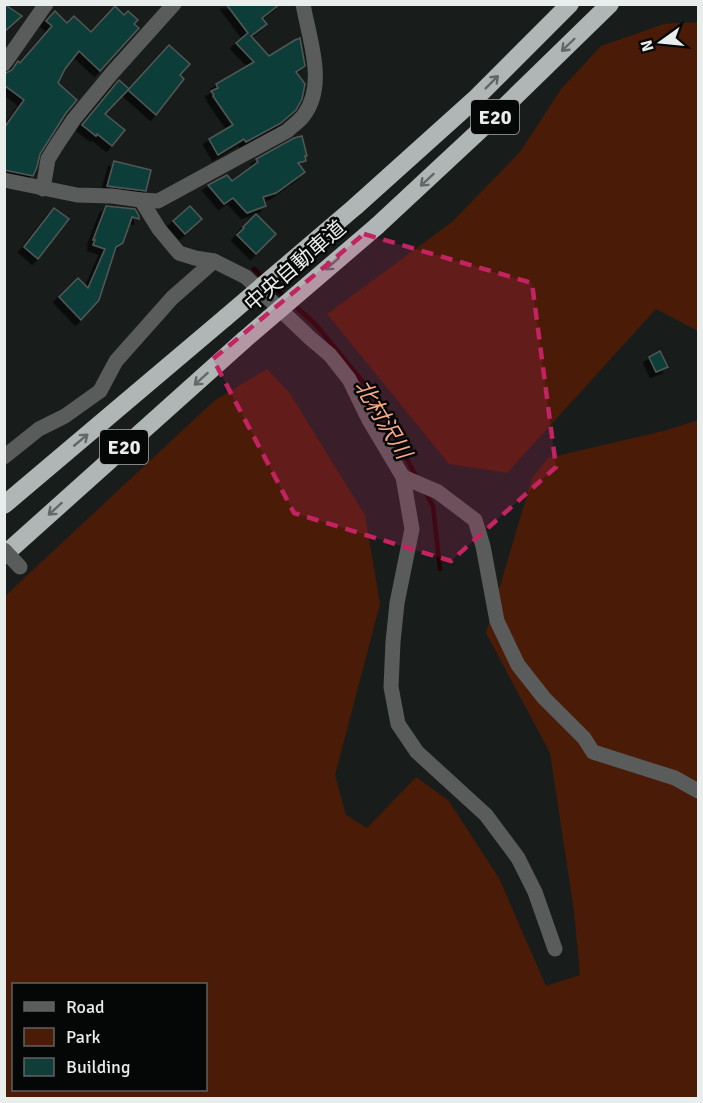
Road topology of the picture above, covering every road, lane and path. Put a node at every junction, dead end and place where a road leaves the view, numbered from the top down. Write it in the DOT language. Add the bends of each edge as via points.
graph roads {
  1 [pos="46,4"];
  2 [pos="174,4"];
  3 [pos="303,4"];
  4 [pos="570,4"];
  5 [pos="610,4"];
  6 [pos="4,64"];
  7 [pos="4,180"];
  8 [pos="43,189"];
  9 [pos="141,200"];
  10 [pos="214,261"];
  11 [pos="4,457"];
  12 [pos="403,477"];
  13 [pos="4,505"];
  14 [pos="4,550"];
  15 [pos="4,555"];
  16 [pos="20,567"];
  17 [pos="699,790"];
  18 [pos="555,949"];
  1 -- 6 [label="street"];
  2 -- 8 [label="street" via="74,119 48,159"];
  3 -- 9 [label="street" via="315,70 313,98 304,116 287,131 158,201"];
  13 -- 4 [label="highway, 中央自動車道 / E20, one-way, bridge" via="356,206 475,99"];
  5 -- 15 [label="highway, 中央自動車道 / E20, one-way, bridge" via="377,226"];
  7 -- 8 [label="street"];
  8 -- 9 [label="street"];
  9 -- 10 [label="street" via="179,253"];
  10 -- 11 [label="street" via="165,306 116,361 100,391 39,429"];
  10 -- 12 [label="street" via="246,277 330,355 349,380"];
  12 -- 17 [label="street" via="438,492 475,520 497,621 518,664 593,752 675,778"];
  12 -- 18 [label="street" via="412,529 393,642 391,687 398,724 417,752 486,815 518,858"];
  14 -- 16 [label="street, bridge"];
}
